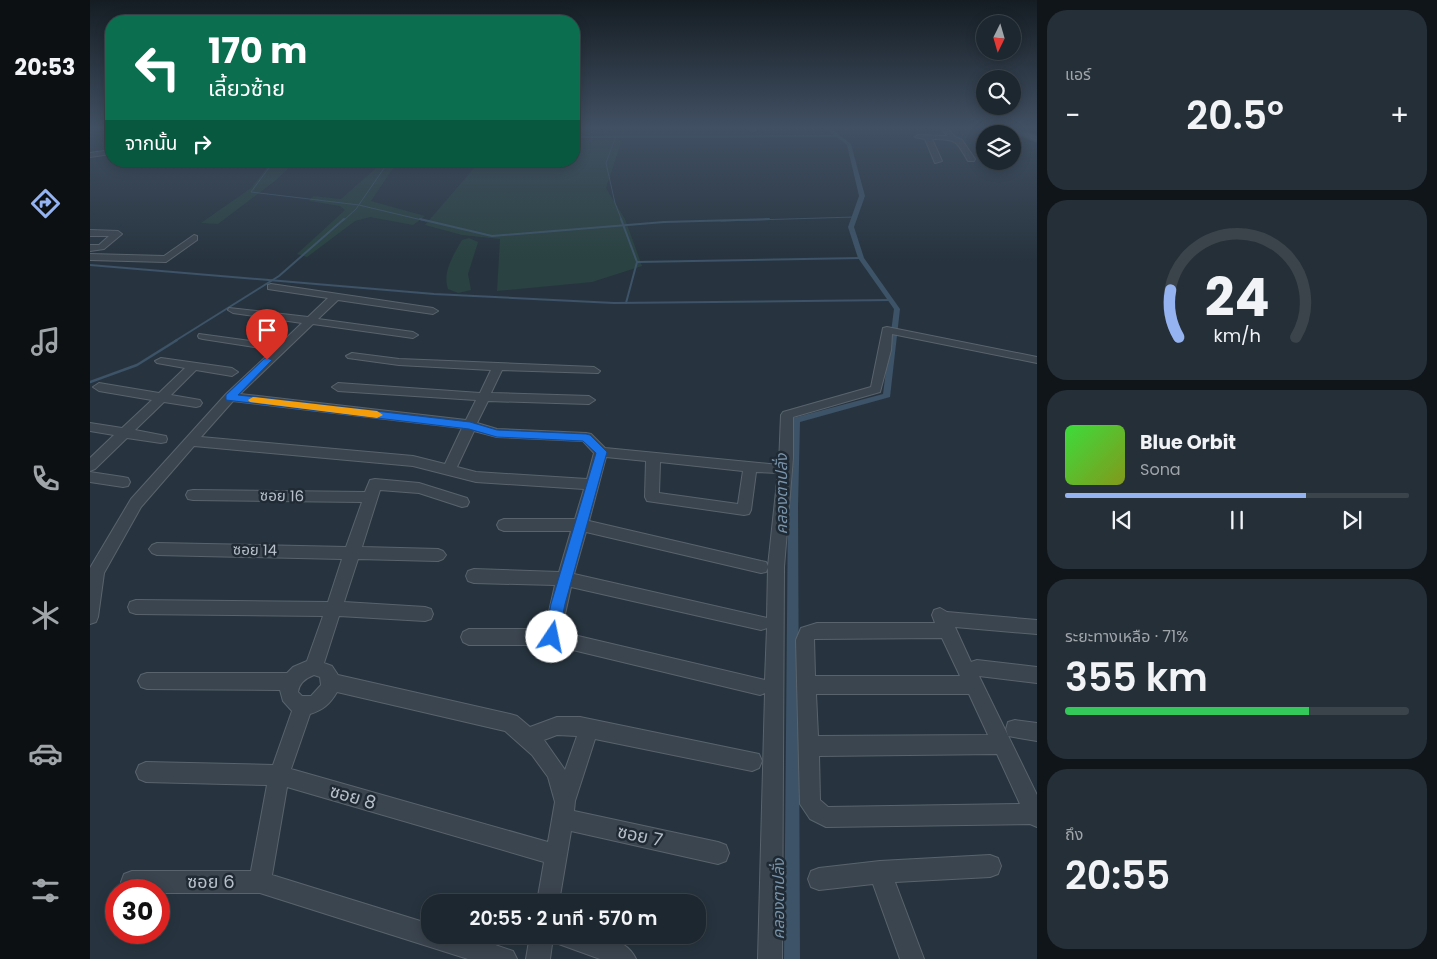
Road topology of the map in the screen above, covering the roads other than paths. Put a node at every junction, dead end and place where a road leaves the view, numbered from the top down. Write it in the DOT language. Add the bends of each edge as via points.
graph roads {
  1 [pos="90,233"];
  2 [pos="194,238"];
  3 [pos="90,248"];
  4 [pos="90,257"];
  5 [pos="271,287"];
  6 [pos="335,297"];
  7 [pos="233,310"];
  8 [pos="433,311"];
  9 [pos="310,320"];
  10 [pos="413,334"];
  11 [pos="203,336"];
  12 [pos="279,348"];
  13 [pos="352,356"];
  14 [pos="1037,360"];
  15 [pos="160,361"];
  16 [pos="194,366"];
  17 [pos="498,367"];
  18 [pos="594,371"];
  19 [pos="232,372"];
  20 [pos="99,387"];
  21 [pos="338,387"];
  22 [pos="230,397"];
  23 [pos="483,397"];
  24 [pos="162,398"];
  25 [pos="589,400"];
  26 [pos="196,403"];
  27 [pos="470,425"];
  28 [pos="90,427"];
  29 [pos="126,433"];
  30 [pos="161,439"];
  31 [pos="191,441"];
  32 [pos="602,452"];
  33 [pos="653,457"];
  34 [pos="90,466"];
  35 [pos="750,466"];
  36 [pos="449,469"];
  37 [pos="775,469"];
  38 [pos="90,477"];
  39 [pos="123,482"];
  40 [pos="592,484"];
  41 [pos="193,495"];
  42 [pos="370,498"];
  43 [pos="462,502"];
  44 [pos="504,525"];
  45 [pos="581,525"];
  46 [pos="157,548"];
  47 [pos="353,552"];
  48 [pos="438,555"];
  49 [pos="761,566"];
  50 [pos="474,576"];
  51 [pos="565,580"];
  52 [pos="136,607"];
  53 [pos="333,609"];
  54 [pos="425,614"];
  55 [pos="90,617"];
  56 [pos="943,621"];
  57 [pos="761,623"];
  58 [pos="1037,627"];
  59 [pos="469,636"];
  60 [pos="552,637"];
  61 [pos="314,667"];
  62 [pos="1037,675"];
  63 [pos="975,676"];
  64 [pos="147,681"];
  65 [pos="291,682"];
  66 [pos="331,682"];
  67 [pos="807,685"];
  68 [pos="760,686"];
  69 [pos="303,706"];
  70 [pos="589,728"];
  71 [pos="1015,729"];
  72 [pos="1037,732"];
  73 [pos="528,739"];
  74 [pos="1002,744"];
  75 [pos="809,746"];
  76 [pos="752,761"];
  77 [pos="146,772"];
  78 [pos="279,775"];
  79 [pos="563,811"];
  80 [pos="1036,815"];
  81 [pos="718,853"];
  82 [pos="556,855"];
  83 [pos="990,866"];
  84 [pos="880,872"];
  85 [pos="819,879"];
  86 [pos="170,882"];
  87 [pos="260,882"];
  88 [pos="549,894"];
  89 [pos="540,944"];
  90 [pos="590,944"];
  91 [pos="506,959"];
  92 [pos="538,959"];
  93 [pos="624,959"];
  94 [pos="770,959"];
  95 [pos="912,959"];
  1 -- 3 [label="street" via="118,234 100,247"];
  2 -- 4 [label="street" via="166,259"];
  5 -- 6 [label="street"];
  6 -- 8 [label="street"];
  6 -- 9 [label="street"];
  7 -- 9 [label="street"];
  9 -- 10 [label="street"];
  9 -- 12 [label="street"];
  11 -- 12 [label="street"];
  12 -- 22 [label="street"];
  13 -- 17 [label="street"];
  14 -- 94 [label="street" via="886,331 876,390 787,416 776,567"];
  15 -- 16 [label="street"];
  16 -- 19 [label="street"];
  16 -- 24 [label="street"];
  17 -- 18 [label="street"];
  17 -- 23 [label="street"];
  20 -- 24 [label="street"];
  21 -- 23 [label="street"];
  22 -- 27 [label="street"];
  22 -- 31 [label="street"];
  23 -- 25 [label="street"];
  23 -- 27 [label="street"];
  24 -- 26 [label="street"];
  24 -- 29 [label="street"];
  27 -- 32 [label="street" via="497,433 586,438"];
  27 -- 36 [label="street"];
  28 -- 29 [label="street"];
  29 -- 30 [label="street"];
  29 -- 34 [label="street"];
  31 -- 36 [label="street" via="413,461"];
  31 -- 55 [label="street" via="136,503 112,542 96,572"];
  32 -- 33 [label="street"];
  32 -- 40 [label="street"];
  33 -- 35 [label="street"];
  33 -- 35 [label="street" via="652,497 744,510"];
  35 -- 37 [label="street"];
  36 -- 40 [label="street" via="476,477"];
  38 -- 39 [label="street"];
  40 -- 45 [label="street"];
  41 -- 42 [label="street, ซอย 16"];
  42 -- 43 [label="street" via="375,484 419,488"];
  42 -- 47 [label="street"];
  44 -- 45 [label="street"];
  45 -- 49 [label="street"];
  45 -- 51 [label="street"];
  46 -- 47 [label="street, ซอย 14"];
  47 -- 48 [label="street, ซอย 14"];
  47 -- 53 [label="street"];
  50 -- 51 [label="street"];
  51 -- 57 [label="street"];
  51 -- 60 [label="street"];
  52 -- 53 [label="street"];
  53 -- 54 [label="street"];
  53 -- 61 [label="street"];
  56 -- 58 [label="street"];
  56 -- 63 [label="street"];
  56 -- 67 [label="street" via="812,632 805,637"];
  59 -- 60 [label="street"];
  60 -- 68 [label="street"];
  61 -- 65 [label="street" via="297,674"];
  61 -- 66 [label="street" via="328,672"];
  62 -- 63 [label="street"];
  63 -- 67 [label="street"];
  63 -- 74 [label="street"];
  64 -- 65 [label="street"];
  65 -- 69 [label="street" via="289,695 296,704"];
  66 -- 69 [label="street" via="318,702"];
  66 -- 73 [label="street" via="510,723"];
  67 -- 75 [label="street"];
  69 -- 78 [label="street"];
  70 -- 73 [label="street" via="567,724 547,727"];
  70 -- 76 [label="street"];
  70 -- 79 [label="street"];
  71 -- 72 [label="street"];
  73 -- 79 [label="street" via="539,748 556,772"];
  74 -- 75 [label="street"];
  74 -- 80 [label="street"];
  75 -- 80 [label="street" via="810,804 826,817"];
  77 -- 78 [label="street, ซอย 8"];
  78 -- 82 [label="street, ซอย 8"];
  78 -- 87 [label="street"];
  79 -- 81 [label="street, ซอย 7"];
  79 -- 82 [label="street"];
  82 -- 88 [label="street"];
  83 -- 84 [label="street"];
  84 -- 85 [label="street"];
  84 -- 95 [label="street"];
  86 -- 87 [label="street, ซอย 6"];
  87 -- 91 [label="street, ซอย 6"];
  89 -- 92 [label="street"];
  90 -- 93 [label="street" via="617,953"];
}
